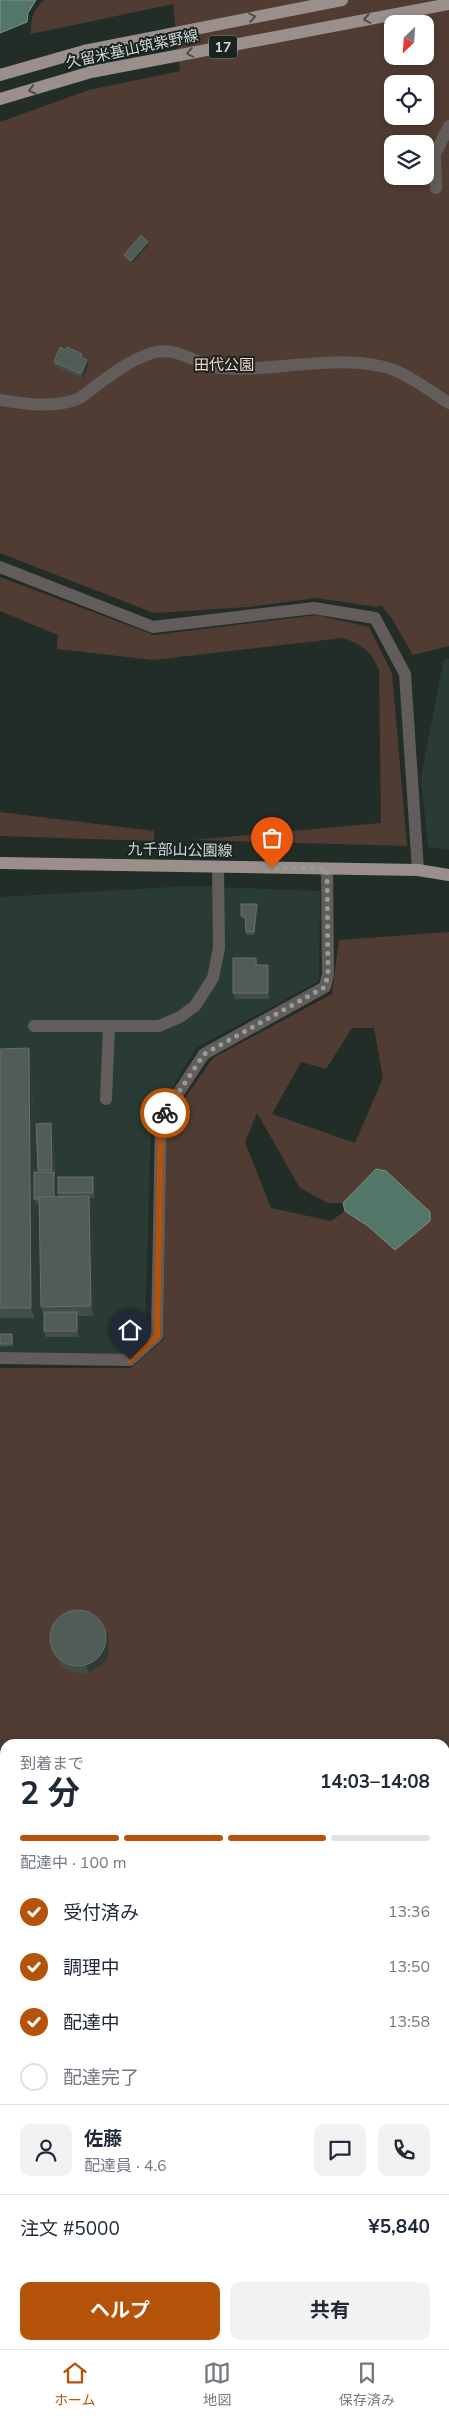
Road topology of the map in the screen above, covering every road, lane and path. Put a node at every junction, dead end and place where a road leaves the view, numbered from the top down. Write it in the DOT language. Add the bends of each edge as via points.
graph roads {
  1 [pos="342,0"];
  2 [pos="449,4"];
  3 [pos="0,75"];
  4 [pos="0,99"];
  5 [pos="449,126"];
  6 [pos="436,188"];
  7 [pos="0,400"];
  8 [pos="449,403"];
  9 [pos="0,567"];
  10 [pos="0,863"];
  11 [pos="218,867"];
  12 [pos="327,869"];
  13 [pos="418,870"];
  14 [pos="449,874"];
  15 [pos="34,1026"];
  16 [pos="109,1026"];
  17 [pos="106,1099"];
  18 [pos="0,1358"];
  3 -- 1 [label="main road, 久留米基山筑紫野線 / 17, one-way" via="92,49"];
  2 -- 4 [label="main road, 久留米基山筑紫野線 / 17, one-way" via="91,72"];
  5 -- 6 [label="street" via="435,154"];
  7 -- 8 [label="street" via="37,406 76,400 127,364 157,352 179,353 216,368 239,370 338,363 374,365 394,370"];
  9 -- 13 [label="street" via="153,626 314,608 375,618 405,674"];
  10 -- 11 [label="main road, 九千部山公園線"];
  11 -- 12 [label="main road, 九千部山公園線"];
  11 -- 16 [label="street" via="219,948 213,978 195,1006 159,1026"];
  12 -- 13 [label="main road, 九千部山公園線"];
  12 -- 18 [label="street" via="328,974 325,987 204,1054 161,1119 157,1336 130,1360"];
  13 -- 14 [label="main road, 九千部山公園線"];
  15 -- 16 [label="street"];
  16 -- 17 [label="street"];
}
